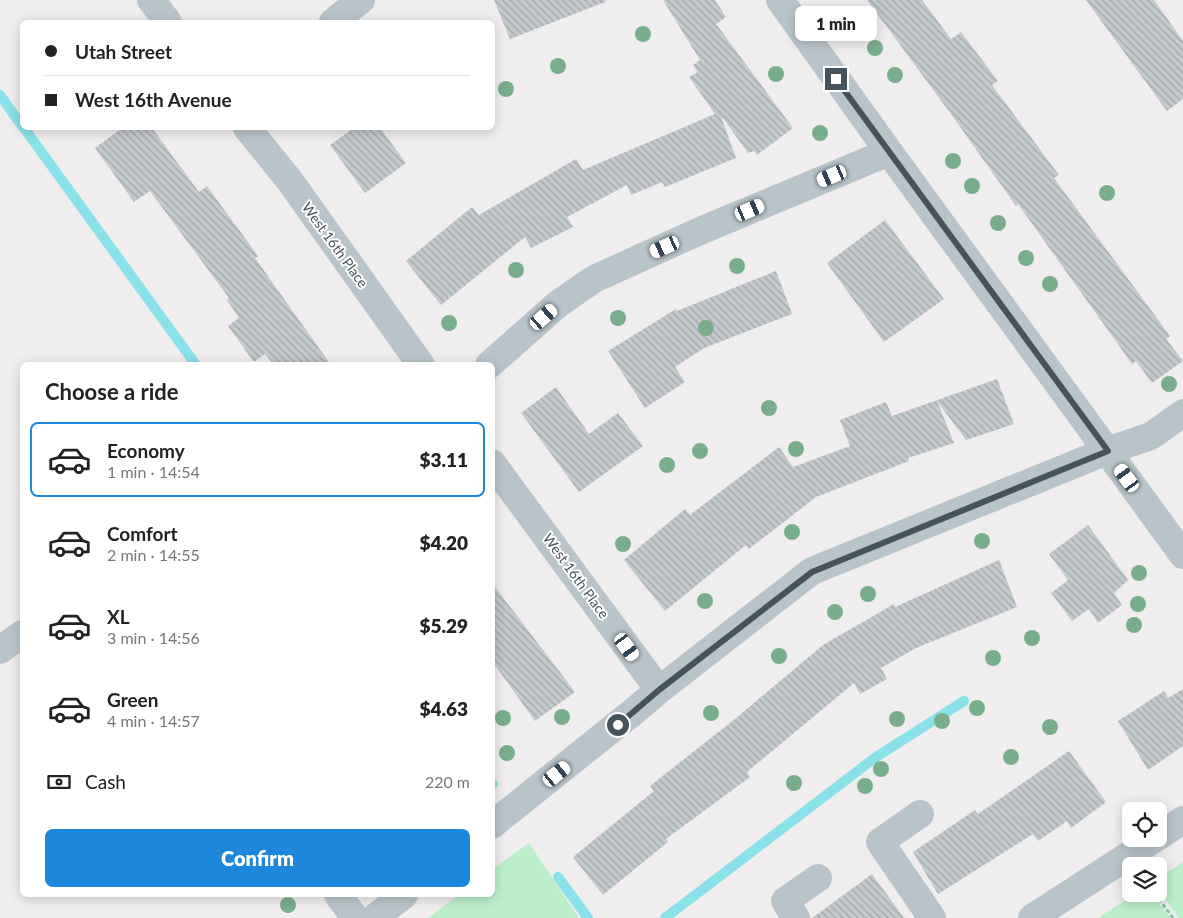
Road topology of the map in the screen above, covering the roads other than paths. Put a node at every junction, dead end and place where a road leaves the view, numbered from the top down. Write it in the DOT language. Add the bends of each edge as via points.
graph roads {
  1 [pos="151,0"];
  2 [pos="360,0"];
  3 [pos="780,0"];
  4 [pos="166,20"];
  5 [pos="335,20"];
  6 [pos="249,130"];
  7 [pos="889,152"];
  8 [pos="419,362"];
  9 [pos="492,362"];
  10 [pos="1183,413"];
  11 [pos="1108,451"];
  12 [pos="495,467"];
  13 [pos="1183,555"];
  14 [pos="20,635"];
  15 [pos="0,650"];
  16 [pos="659,690"];
  17 [pos="920,814"];
  18 [pos="1183,820"];
  19 [pos="495,823"];
  20 [pos="1167,831"];
  21 [pos="1142,847"];
  22 [pos="818,878"];
  23 [pos="340,897"];
  24 [pos="401,897"];
  25 [pos="356,918"];
  26 [pos="374,918"];
  27 [pos="796,918"];
  28 [pos="932,918"];
  29 [pos="1032,918"];
  1 -- 4 [label="street"];
  2 -- 5 [label="street"];
  3 -- 7 [label="street"];
  6 -- 8 [label="street, West 16th Place" via="290,181"];
  7 -- 9 [label="street" via="594,279 558,304"];
  7 -- 11 [label="street"];
  10 -- 11 [label="street" via="1151,436"];
  11 -- 13 [label="street"];
  11 -- 16 [label="street" via="812,572"];
  12 -- 16 [label="street, West 16th Place"];
  14 -- 15 [label="street"];
  16 -- 19 [label="street"];
  17 -- 28 [label="street" via="880,842"];
  18 -- 20 [label="street"];
  21 -- 29 [label="street"];
  22 -- 27 [label="street" via="785,901"];
  23 -- 25 [label="street"];
  24 -- 26 [label="street"];
}
